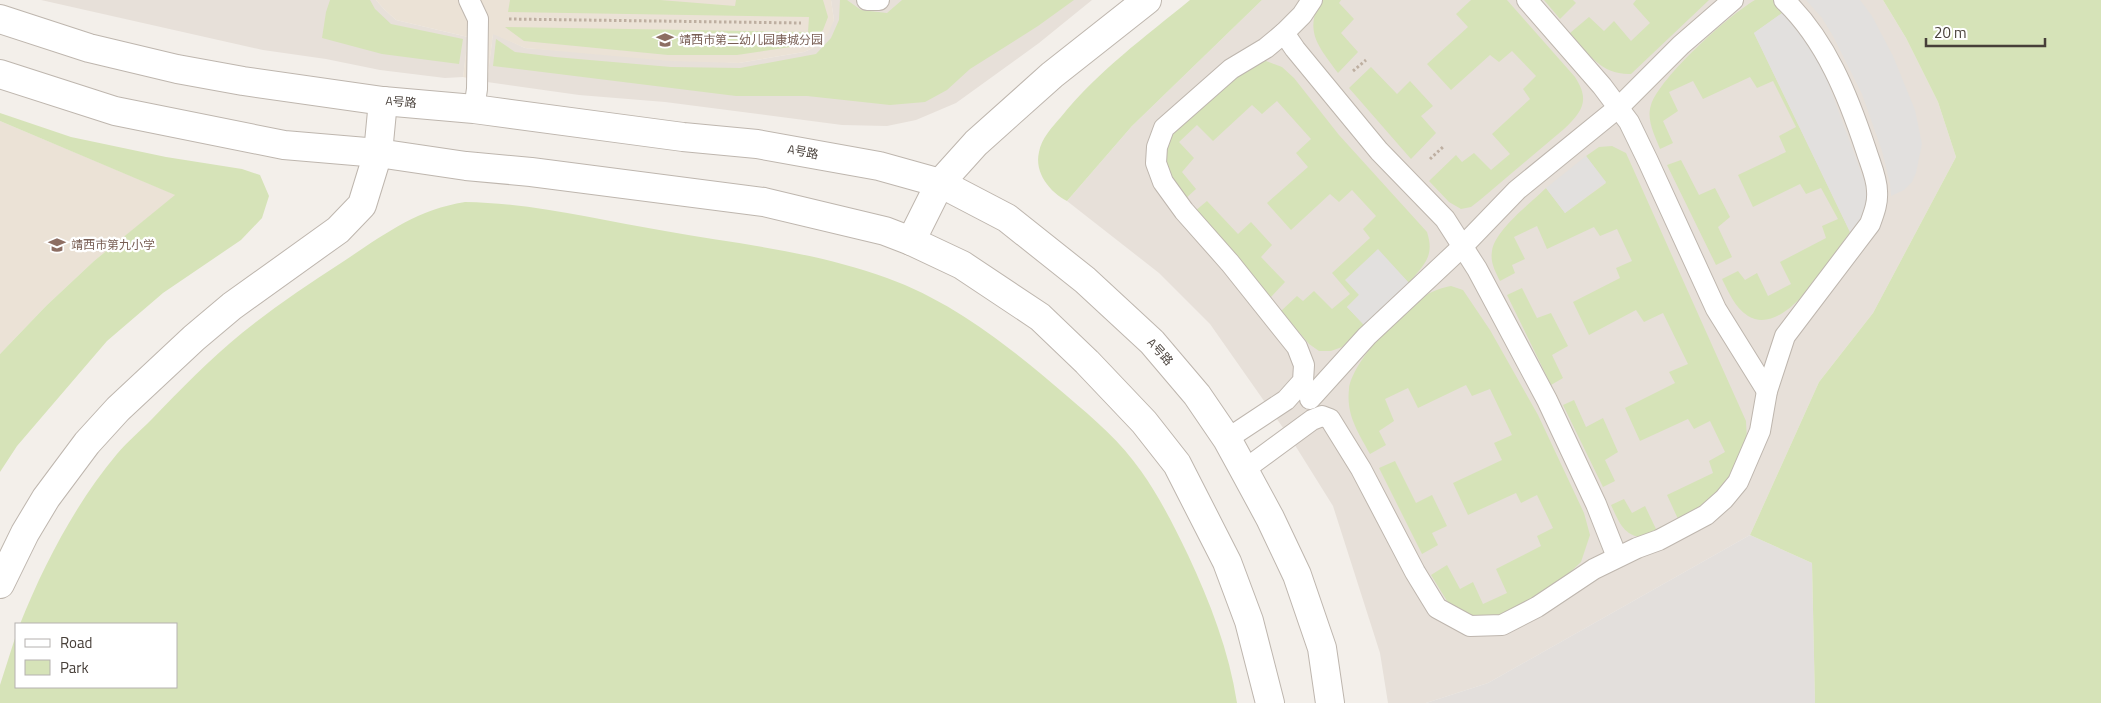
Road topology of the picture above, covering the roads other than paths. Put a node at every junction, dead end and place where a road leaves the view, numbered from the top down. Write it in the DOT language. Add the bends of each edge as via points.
graph roads {
  1 [pos="469,0"];
  2 [pos="867,0"];
  3 [pos="879,0"];
  4 [pos="1147,0"];
  5 [pos="1312,0"];
  6 [pos="1527,0"];
  7 [pos="1733,0"];
  8 [pos="1784,0"];
  9 [pos="0,19"];
  10 [pos="1284,34"];
  11 [pos="0,74"];
  12 [pos="383,101"];
  13 [pos="1619,107"];
  14 [pos="474,109"];
  15 [pos="378,153"];
  16 [pos="940,183"];
  17 [pos="911,241"];
  18 [pos="1462,247"];
  19 [pos="1307,390"];
  20 [pos="1767,391"];
  21 [pos="1322,416"];
  22 [pos="1227,439"];
  23 [pos="1244,470"];
  24 [pos="1617,557"];
  25 [pos="0,584"];
  26 [pos="1270,703"];
  27 [pos="1330,703"];
  1 -- 14 [label="lane" via="478,19"];
  2 -- 3 [label="lane"];
  4 -- 16 [label="street" via="1020,103"];
  5 -- 10 [label="lane"];
  6 -- 13 [label="lane"];
  7 -- 13 [label="lane" via="1681,45"];
  8 -- 20 [label="lane" via="1821,46 1840,84 1877,190 1876,208 1870,224 1784,336"];
  9 -- 12 [label="street, A号路" via="89,48 177,69"];
  10 -- 18 [label="lane" via="1379,151 1444,220"];
  10 -- 19 [label="lane" via="1231,69 1164,128 1157,147 1156,163 1163,182 1184,211 1297,347 1304,365"];
  11 -- 15 [label="street" via="115,111 176,124 284,146"];
  12 -- 14 [label="street, A号路"];
  12 -- 15 [label="street"];
  13 -- 18 [label="lane" via="1517,190"];
  13 -- 20 [label="lane" via="1648,161 1716,309"];
  14 -- 16 [label="street, A号路" via="757,144 878,166"];
  15 -- 17 [label="street" via="764,202 885,231"];
  15 -- 25 [label="street" via="362,205 338,230 232,306 194,338 118,409 87,443 24,533"];
  16 -- 17 [label="street"];
  16 -- 22 [label="street, A号路" via="1007,218 1085,280 1152,342 1197,395"];
  17 -- 26 [label="street" via="962,265 1040,317 1144,422 1177,464 1230,570 1249,621"];
  18 -- 19 [label="lane"];
  18 -- 24 [label="lane" via="1493,295 1547,400"];
  19 -- 21 [label="lane"];
  19 -- 22 [label="lane"];
  20 -- 24 [label="lane" via="1755,444 1738,482 1724,500 1706,515 1667,536"];
  21 -- 23 [label="lane" via="1303,426"];
  21 -- 24 [label="lane" via="1330,419 1437,608 1470,626 1502,625 1538,607"];
  22 -- 23 [label="street, A号路"];
  23 -- 27 [label="street, A号路" via="1297,576 1322,648"];
}
